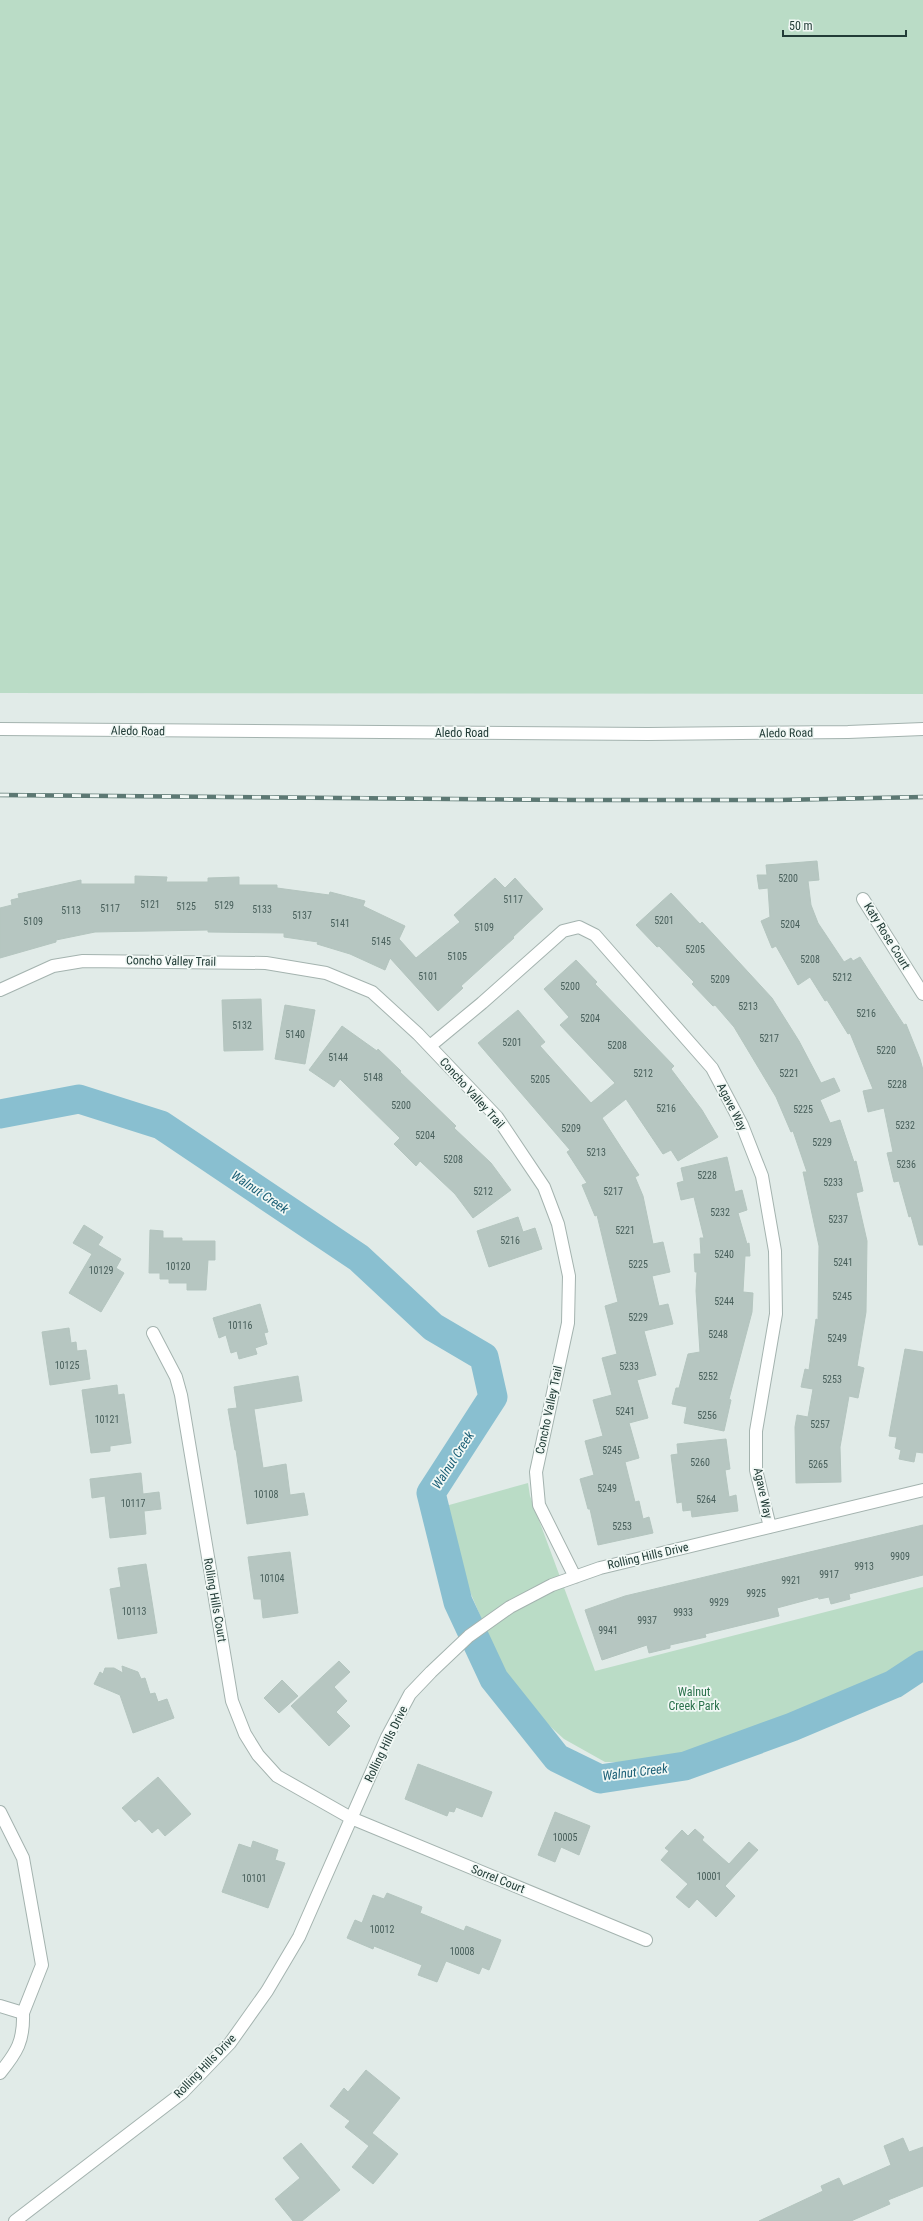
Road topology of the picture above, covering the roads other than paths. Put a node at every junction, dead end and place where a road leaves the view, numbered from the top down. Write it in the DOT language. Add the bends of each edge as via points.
graph roads {
  1 [pos="0,729"];
  2 [pos="923,729"];
  3 [pos="863,898"];
  4 [pos="0,990"];
  5 [pos="923,994"];
  6 [pos="430,1046"];
  7 [pos="153,1333"];
  8 [pos="923,1490"];
  9 [pos="770,1528"];
  10 [pos="575,1577"];
  11 [pos="0,1812"];
  12 [pos="351,1818"];
  13 [pos="646,1940"];
  14 [pos="0,2006"];
  15 [pos="23,2013"];
  16 [pos="0,2073"];
  17 [pos="15,2221"];
  1 -- 2 [label="street, Aledo Road" via="648,734"];
  3 -- 5 [label="street, Katy Rose Court"];
  4 -- 6 [label="street, Concho Valley Trail" via="53,966 83,961 266,963 326,973 372,992"];
  6 -- 9 [label="street, Agave Way" via="564,931 579,927 596,935 712,1068 742,1125 762,1176 775,1251 776,1314 756,1431 756,1470"];
  6 -- 10 [label="street, Concho Valley Trail" via="497,1117 544,1186 558,1224 569,1276 568,1323 536,1472 539,1505"];
  7 -- 12 [label="street, Rolling Hills Court" via="176,1377 181,1395 232,1702 245,1734 258,1755 277,1776"];
  8 -- 9 [label="street, Rolling Hills Drive"];
  9 -- 10 [label="street, Rolling Hills Drive" via="600,1568"];
  10 -- 12 [label="street, Rolling Hills Drive" via="552,1585 510,1607 470,1636 430,1672 410,1694 387,1737"];
  11 -- 15 [label="street" via="23,1858 42,1965"];
  12 -- 13 [label="street, Sorrel Court"];
  12 -- 17 [label="street, Rolling Hills Drive" via="298,1936 267,1991 230,2043 182,2093"];
  14 -- 15 [label="street"];
  15 -- 16 [label="street" via="23,2033 13,2058"];
}
